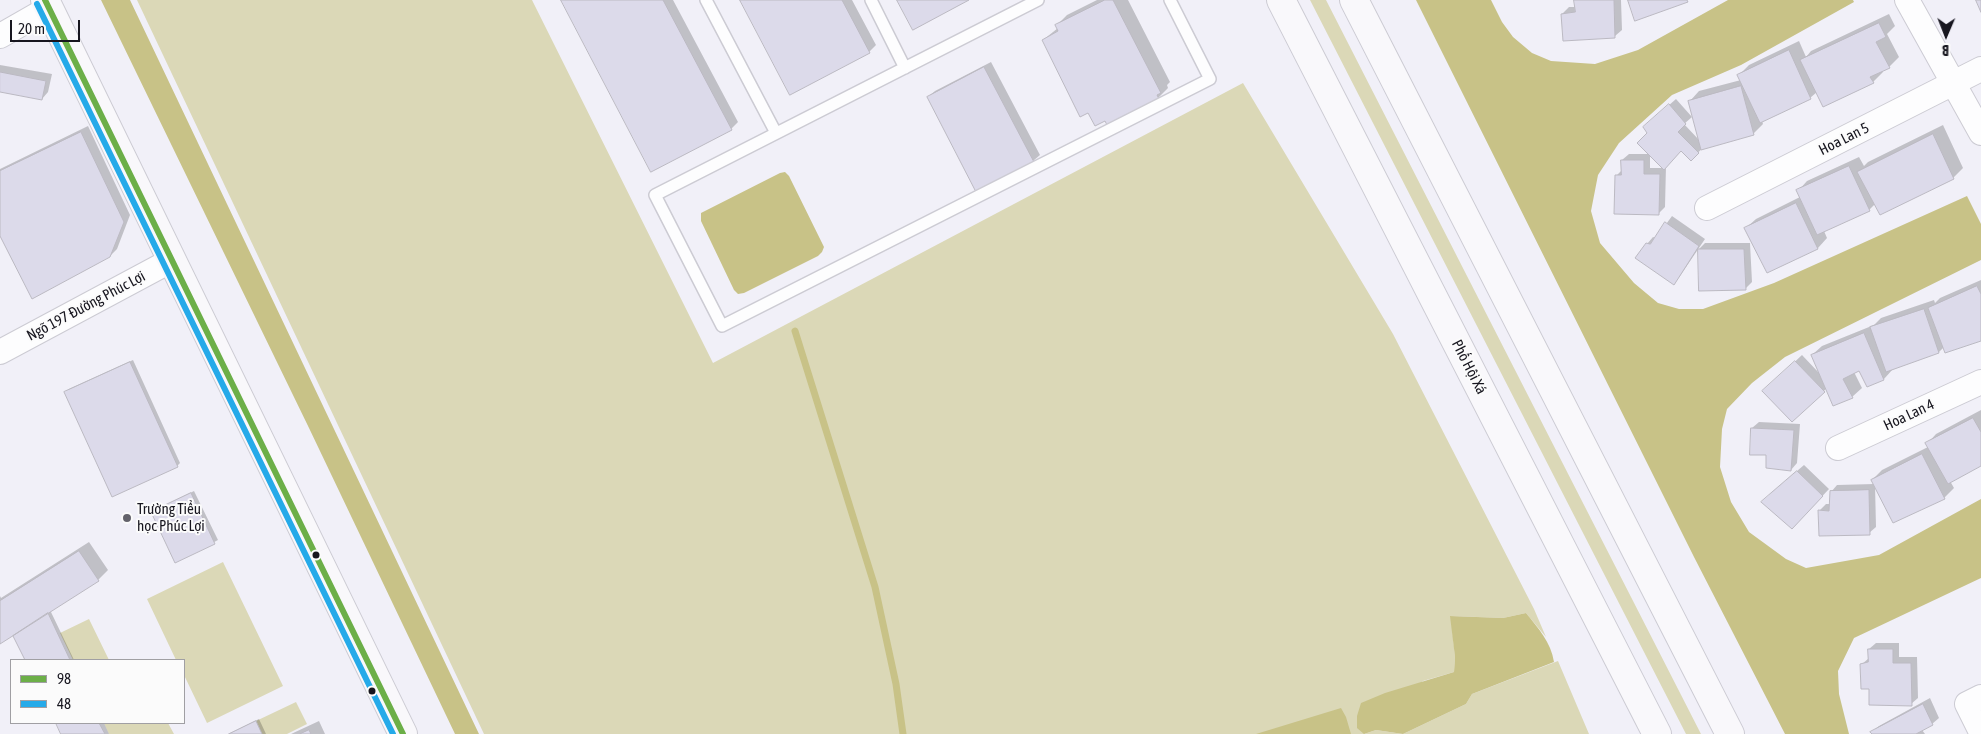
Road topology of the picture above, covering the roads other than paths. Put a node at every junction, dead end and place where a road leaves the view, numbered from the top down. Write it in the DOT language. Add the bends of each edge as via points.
graph roads {
  1 [pos="706,0"];
  2 [pos="871,0"];
  3 [pos="1038,0"];
  4 [pos="1170,0"];
  5 [pos="1281,0"];
  6 [pos="1354,0"];
  7 [pos="1907,0"];
  8 [pos="1023,3"];
  9 [pos="47,4"];
  10 [pos="0,36"];
  11 [pos="905,68"];
  12 [pos="1981,69"];
  13 [pos="1953,84"];
  14 [pos="776,133"];
  15 [pos="1981,133"];
  16 [pos="1707,208"];
  17 [pos="172,260"];
  18 [pos="0,352"];
  19 [pos="1981,382"];
  20 [pos="1838,448"];
  21 [pos="1981,697"];
  22 [pos="1981,732"];
  23 [pos="403,734"];
  24 [pos="1657,734"];
  25 [pos="1730,734"];
  1 -- 14 [label="lane"];
  2 -- 11 [label="lane"];
  3 -- 8 [label="lane"];
  4 -- 14 [label="lane" via="1210,79 722,326 655,195"];
  5 -- 24 [label="main road, Phố Hội Xá"];
  6 -- 25 [label="main road"];
  7 -- 13 [label="street"];
  8 -- 11 [label="lane"];
  9 -- 10 [label="street"];
  9 -- 17 [label="main road"];
  11 -- 14 [label="lane"];
  12 -- 13 [label="street, Hoa Lan 5"];
  13 -- 15 [label="street"];
  13 -- 16 [label="street, Hoa Lan 5"];
  17 -- 18 [label="street, Ngõ 197 Đường Phúc Lợi"];
  17 -- 23 [label="main road"];
  19 -- 20 [label="street, Hoa Lan 4"];
  21 -- 22 [label="street" via="1967,704"];
}
